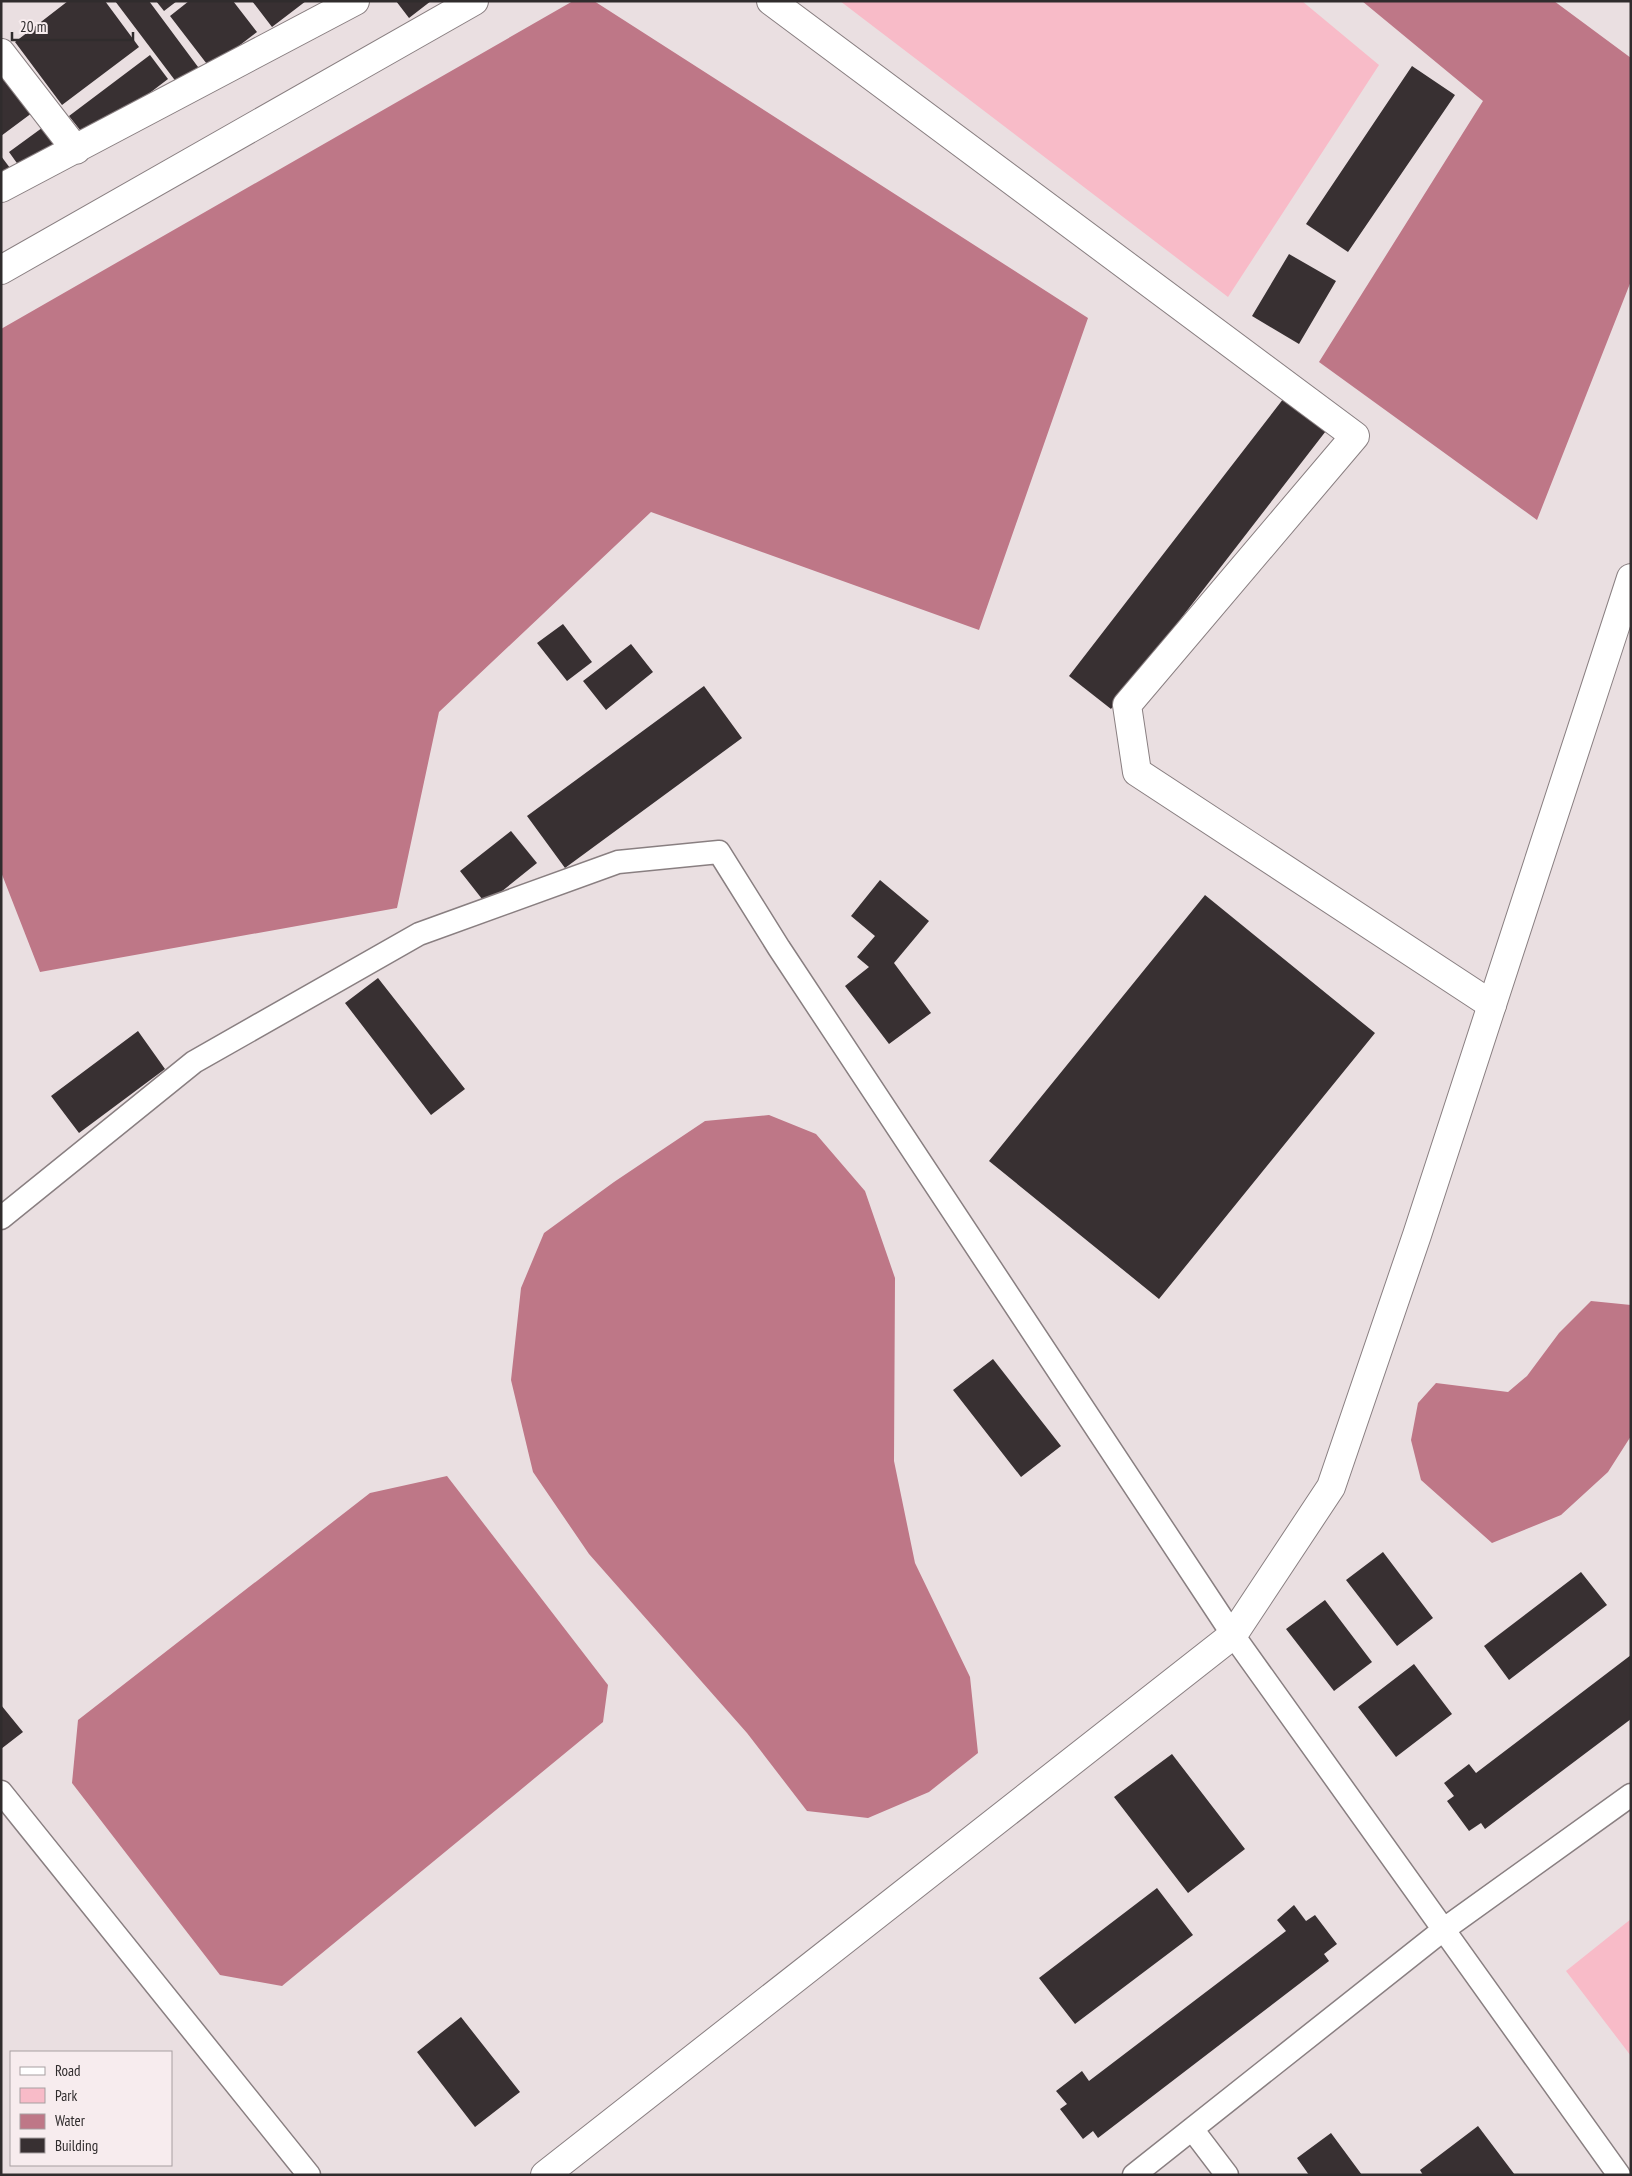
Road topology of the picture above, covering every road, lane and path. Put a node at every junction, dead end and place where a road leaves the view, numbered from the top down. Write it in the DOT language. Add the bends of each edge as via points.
graph roads {
  1 [pos="355,1"];
  2 [pos="474,1"];
  3 [pos="771,1"];
  4 [pos="1,53"];
  5 [pos="76,150"];
  6 [pos="1,188"];
  7 [pos="1,270"];
  8 [pos="1631,578"];
  9 [pos="1492,1006"];
  10 [pos="1,1218"];
  11 [pos="1233,1635"];
  12 [pos="1,1792"];
  13 [pos="1631,1795"];
  14 [pos="1443,1930"];
  15 [pos="1192,2129"];
  16 [pos="309,2175"];
  17 [pos="545,2175"];
  18 [pos="1134,2175"];
  19 [pos="1226,2175"];
  20 [pos="1619,2175"];
  1 -- 5 [label="street"];
  2 -- 7 [label="street"];
  3 -- 9 [label="street" via="1355,436 1127,705 1137,772"];
  4 -- 5 [label="street"];
  5 -- 6 [label="street"];
  8 -- 9 [label="street"];
  9 -- 11 [label="street" via="1331,1487"];
  10 -- 11 [label="lane" via="194,1062 419,934 618,862 719,852"];
  11 -- 14 [label="lane"];
  11 -- 17 [label="street"];
  12 -- 16 [label="lane"];
  13 -- 14 [label="lane"];
  14 -- 15 [label="lane"];
  14 -- 20 [label="lane"];
  15 -- 18 [label="lane"];
  15 -- 19 [label="lane"];
}
